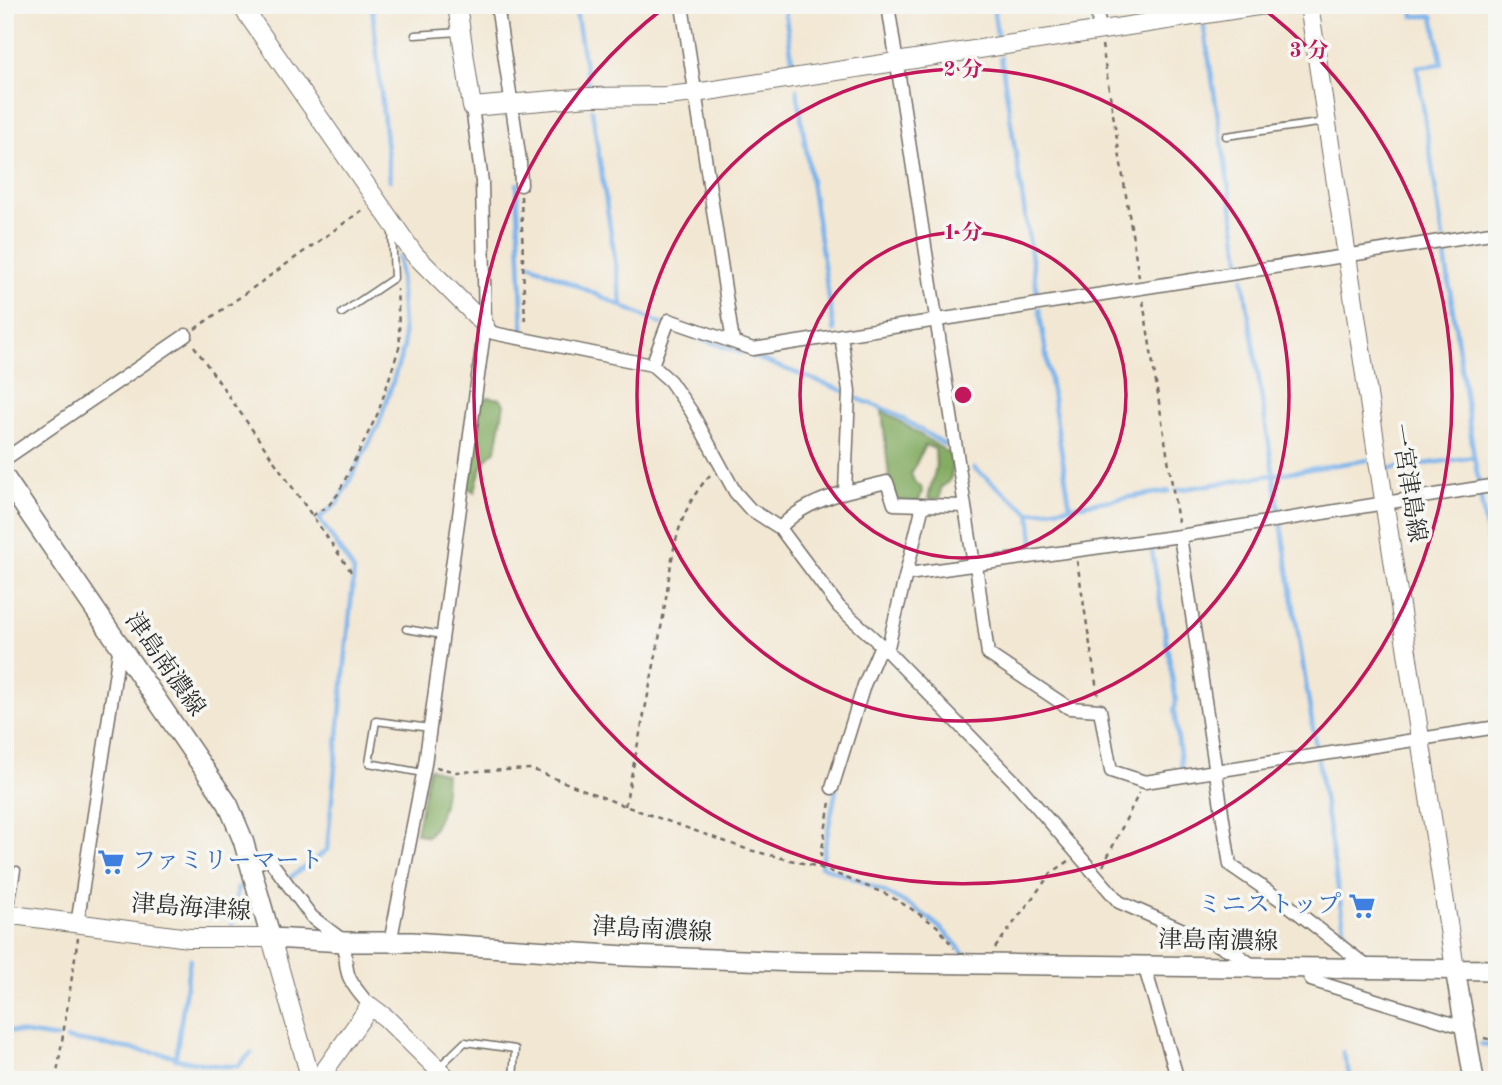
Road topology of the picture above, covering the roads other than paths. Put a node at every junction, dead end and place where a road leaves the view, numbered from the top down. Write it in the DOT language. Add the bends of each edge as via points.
graph roads {
  1 [pos="241,5"];
  2 [pos="457,5"];
  3 [pos="545,5"];
  4 [pos="682,5"];
  5 [pos="888,5"];
  6 [pos="1096,5"];
  7 [pos="1264,5"];
  8 [pos="1309,5"];
  9 [pos="497,9"];
  10 [pos="461,31"];
  11 [pos="1100,31"];
  12 [pos="415,34"];
  13 [pos="897,62"];
  14 [pos="695,93"];
  15 [pos="512,104"];
  16 [pos="472,107"];
  17 [pos="1326,121"];
  18 [pos="1226,136"];
  19 [pos="521,185"];
  20 [pos="392,222"];
  21 [pos="1497,232"];
  22 [pos="1347,255"];
  23 [pos="342,313"];
  24 [pos="937,320"];
  25 [pos="485,325"];
  26 [pos="186,335"];
  27 [pos="841,335"];
  28 [pos="733,342"];
  29 [pos="652,365"];
  30 [pos="5,459"];
  31 [pos="5,478"];
  32 [pos="1497,485"];
  33 [pos="845,492"];
  34 [pos="1385,502"];
  35 [pos="923,505"];
  36 [pos="965,506"];
  37 [pos="780,528"];
  38 [pos="1180,536"];
  39 [pos="975,565"];
  40 [pos="908,574"];
  41 [pos="406,629"];
  42 [pos="442,635"];
  43 [pos="120,644"];
  44 [pos="884,648"];
  45 [pos="1497,727"];
  46 [pos="430,729"];
  47 [pos="1421,738"];
  48 [pos="424,769"];
  49 [pos="1214,771"];
  50 [pos="832,788"];
  51 [pos="250,865"];
  52 [pos="16,870"];
  53 [pos="7,914"];
  54 [pos="80,925"];
  55 [pos="271,938"];
  56 [pos="345,943"];
  57 [pos="390,943"];
  58 [pos="1144,965"];
  59 [pos="1255,967"];
  60 [pos="1306,968"];
  61 [pos="1369,968"];
  62 [pos="1455,969"];
  63 [pos="1497,970"];
  64 [pos="370,1006"];
  65 [pos="1466,1028"];
  66 [pos="443,1074"];
  67 [pos="311,1080"];
  68 [pos="318,1080"];
  69 [pos="513,1080"];
  70 [pos="1178,1080"];
  71 [pos="1474,1080"];
  1 -- 20 [label="main road"];
  2 -- 10 [label="main road"];
  3 -- 9 [label="lane"];
  4 -- 14 [label="street"];
  5 -- 13 [label="street"];
  6 -- 11 [label="street"];
  7 -- 11 [label="main road"];
  8 -- 17 [label="main road, 一宮津島線"];
  9 -- 15 [label="street"];
  10 -- 12 [label="lane"];
  10 -- 16 [label="main road"];
  11 -- 13 [label="main road"];
  13 -- 14 [label="main road"];
  13 -- 24 [label="street"];
  14 -- 15 [label="main road"];
  14 -- 28 [label="street"];
  15 -- 16 [label="main road"];
  15 -- 19 [label="street"];
  16 -- 25 [label="street" via="482,182"];
  17 -- 18 [label="lane"];
  17 -- 22 [label="main road, 一宮津島線"];
  20 -- 23 [label="lane" via="394,278"];
  20 -- 25 [label="main road" via="414,254"];
  21 -- 22 [label="street"];
  22 -- 24 [label="street"];
  22 -- 34 [label="main road, 一宮津島線"];
  24 -- 27 [label="street"];
  24 -- 36 [label="street"];
  25 -- 29 [label="street" via="493,333"];
  25 -- 42 [label="street"];
  26 -- 30 [label="street"];
  27 -- 28 [label="street" via="752,349"];
  27 -- 33 [label="street" via="849,391"];
  28 -- 29 [label="street" via="669,320"];
  29 -- 37 [label="street" via="691,411 735,492 750,509"];
  31 -- 43 [label="main road, 津島南濃線"];
  32 -- 34 [label="street"];
  33 -- 35 [label="street" via="887,482 894,504"];
  33 -- 37 [label="street" via="812,503"];
  34 -- 38 [label="street"];
  34 -- 47 [label="main road, 一宮津島線"];
  35 -- 36 [label="street"];
  35 -- 40 [label="street"];
  36 -- 39 [label="street"];
  37 -- 44 [label="street" via="839,607"];
  38 -- 39 [label="street"];
  38 -- 49 [label="street"];
  39 -- 40 [label="street"];
  39 -- 49 [label="street" via="988,654 1069,708 1100,710 1111,771 1145,782"];
  40 -- 44 [label="street"];
  41 -- 42 [label="lane"];
  42 -- 46 [label="street"];
  43 -- 51 [label="main road, 津島南濃線" via="228,804"];
  43 -- 54 [label="street"];
  44 -- 50 [label="street" via="864,685"];
  44 -- 59 [label="street" via="1018,786 1119,902 1236,953"];
  45 -- 47 [label="street"];
  46 -- 48 [label="street"];
  46 -- 48 [label="lane" via="376,720 369,763"];
  47 -- 49 [label="street"];
  47 -- 62 [label="main road, 一宮津島線"];
  48 -- 57 [label="street"];
  49 -- 61 [label="street" via="1230,865"];
  51 -- 55 [label="main road, 津島南濃線"];
  51 -- 56 [label="street" via="269,859 312,917"];
  52 -- 53 [label="lane"];
  53 -- 54 [label="main road, 津島海津線"];
  54 -- 55 [label="main road, 津島海津線" via="189,938"];
  55 -- 56 [label="main road, 津島南濃線"];
  55 -- 67 [label="main road, 津島海津線"];
  56 -- 57 [label="main road, 津島南濃線"];
  56 -- 64 [label="street" via="345,970"];
  57 -- 58 [label="main road, 津島南濃線" via="799,962"];
  58 -- 59 [label="main road, 津島南濃線"];
  58 -- 70 [label="street"];
  59 -- 60 [label="main road, 津島南濃線"];
  60 -- 61 [label="main road, 津島南濃線"];
  60 -- 65 [label="street" via="1311,980"];
  61 -- 62 [label="main road, 津島南濃線"];
  62 -- 63 [label="main road, 津島南濃線"];
  62 -- 65 [label="main road"];
  64 -- 66 [label="main road"];
  64 -- 68 [label="main road"];
  65 -- 71 [label="main road"];
  66 -- 69 [label="lane" via="465,1042 515,1049"];
}
